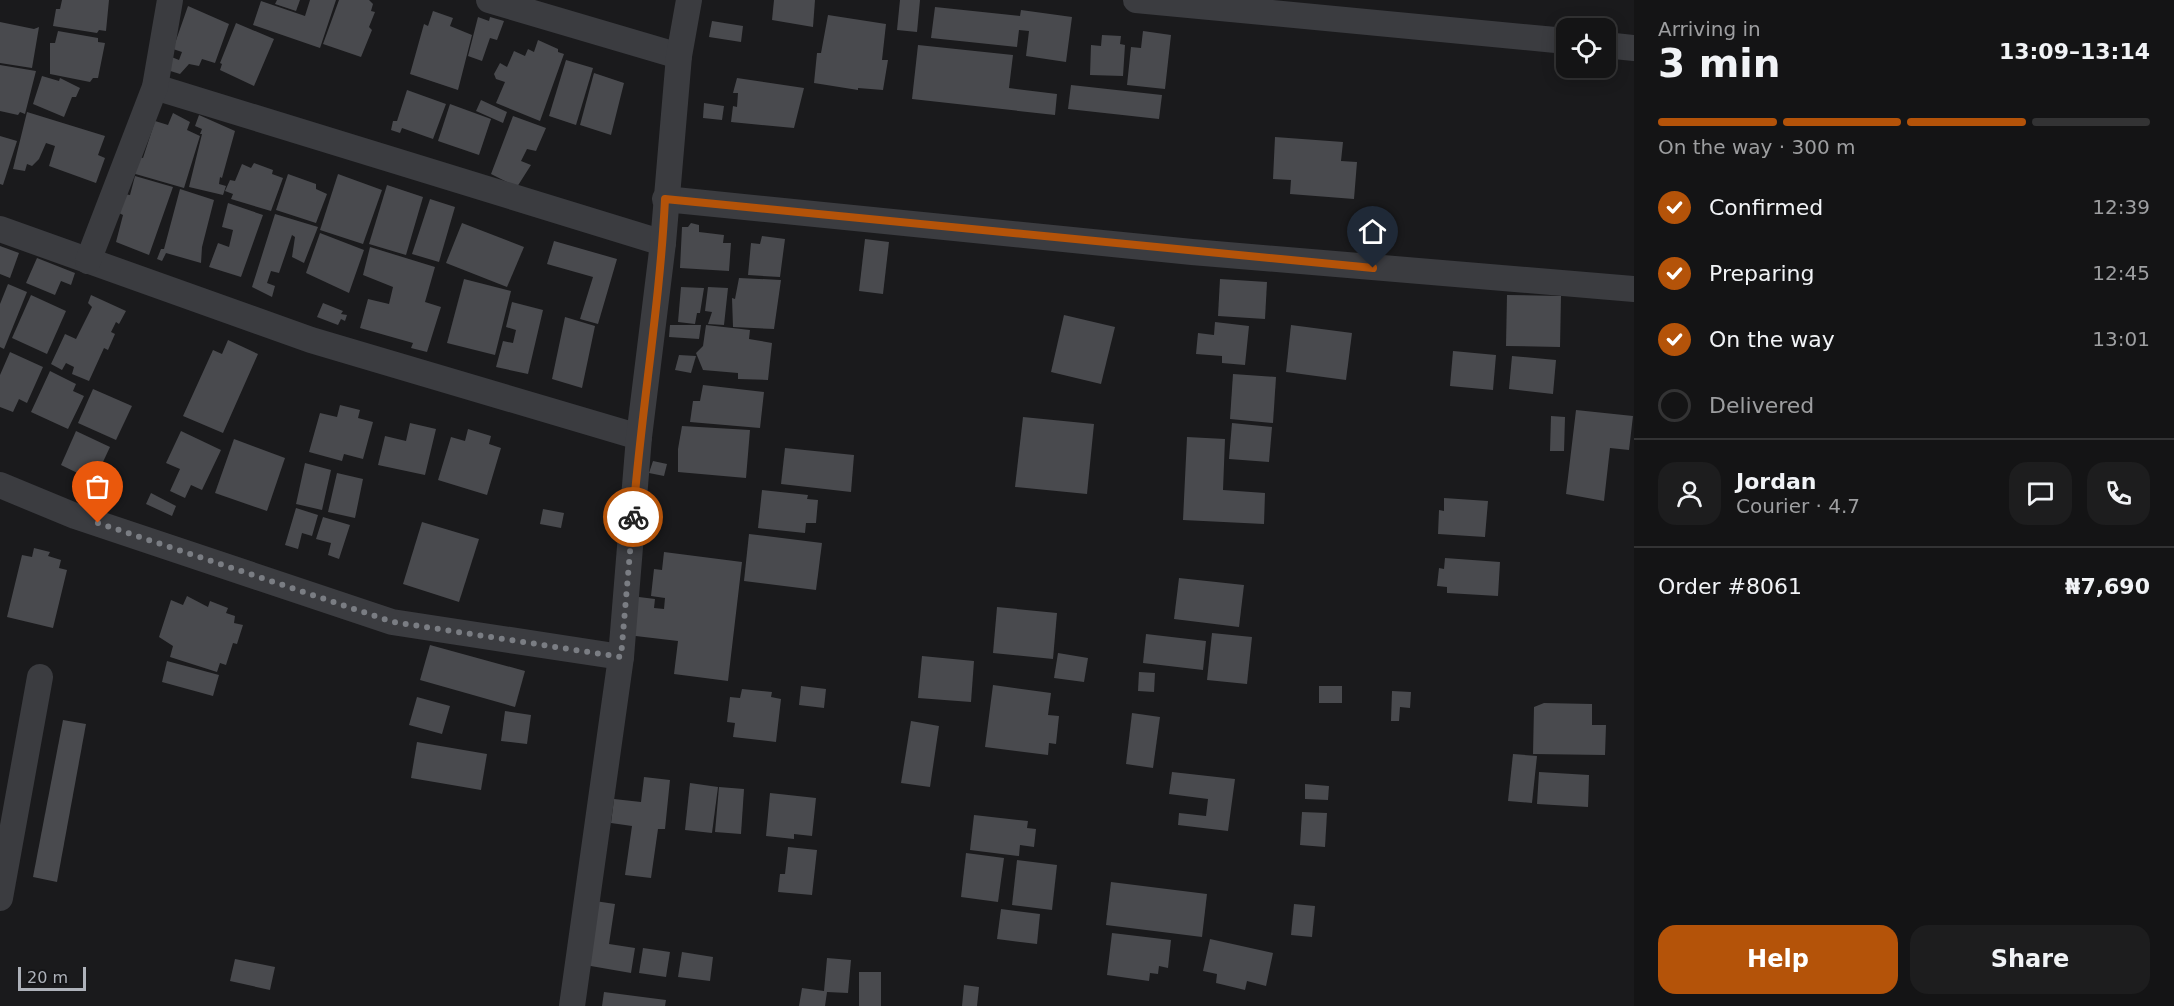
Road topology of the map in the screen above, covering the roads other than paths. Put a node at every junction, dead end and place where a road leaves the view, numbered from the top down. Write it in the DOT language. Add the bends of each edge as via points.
graph roads {
  1 [pos="170,0"];
  2 [pos="489,0"];
  3 [pos="689,0"];
  4 [pos="1136,0"];
  5 [pos="1556,40"];
  6 [pos="1616,46"];
  7 [pos="1634,48"];
  8 [pos="679,56"];
  9 [pos="155,87"];
  10 [pos="665,199"];
  11 [pos="0,230"];
  12 [pos="663,243"];
  13 [pos="88,261"];
  14 [pos="1634,289"];
  15 [pos="639,437"];
  16 [pos="0,485"];
  17 [pos="621,657"];
  18 [pos="40,677"];
  19 [pos="0,898"];
  20 [pos="572,1006"];
  1 -- 9 [label="street"];
  2 -- 8 [label="street"];
  3 -- 8 [label="street"];
  4 -- 5 [label="street"];
  6 -- 7 [label="street"];
  8 -- 10 [label="street"];
  9 -- 12 [label="street"];
  9 -- 13 [label="street"];
  10 -- 12 [label="street"];
  10 -- 14 [label="street" via="1251,257"];
  11 -- 13 [label="street"];
  12 -- 15 [label="street"];
  13 -- 15 [label="street" via="310,340"];
  15 -- 17 [label="street"];
  16 -- 17 [label="street" via="75,516 393,622"];
  17 -- 20 [label="street"];
  18 -- 19 [label="street"];
}
